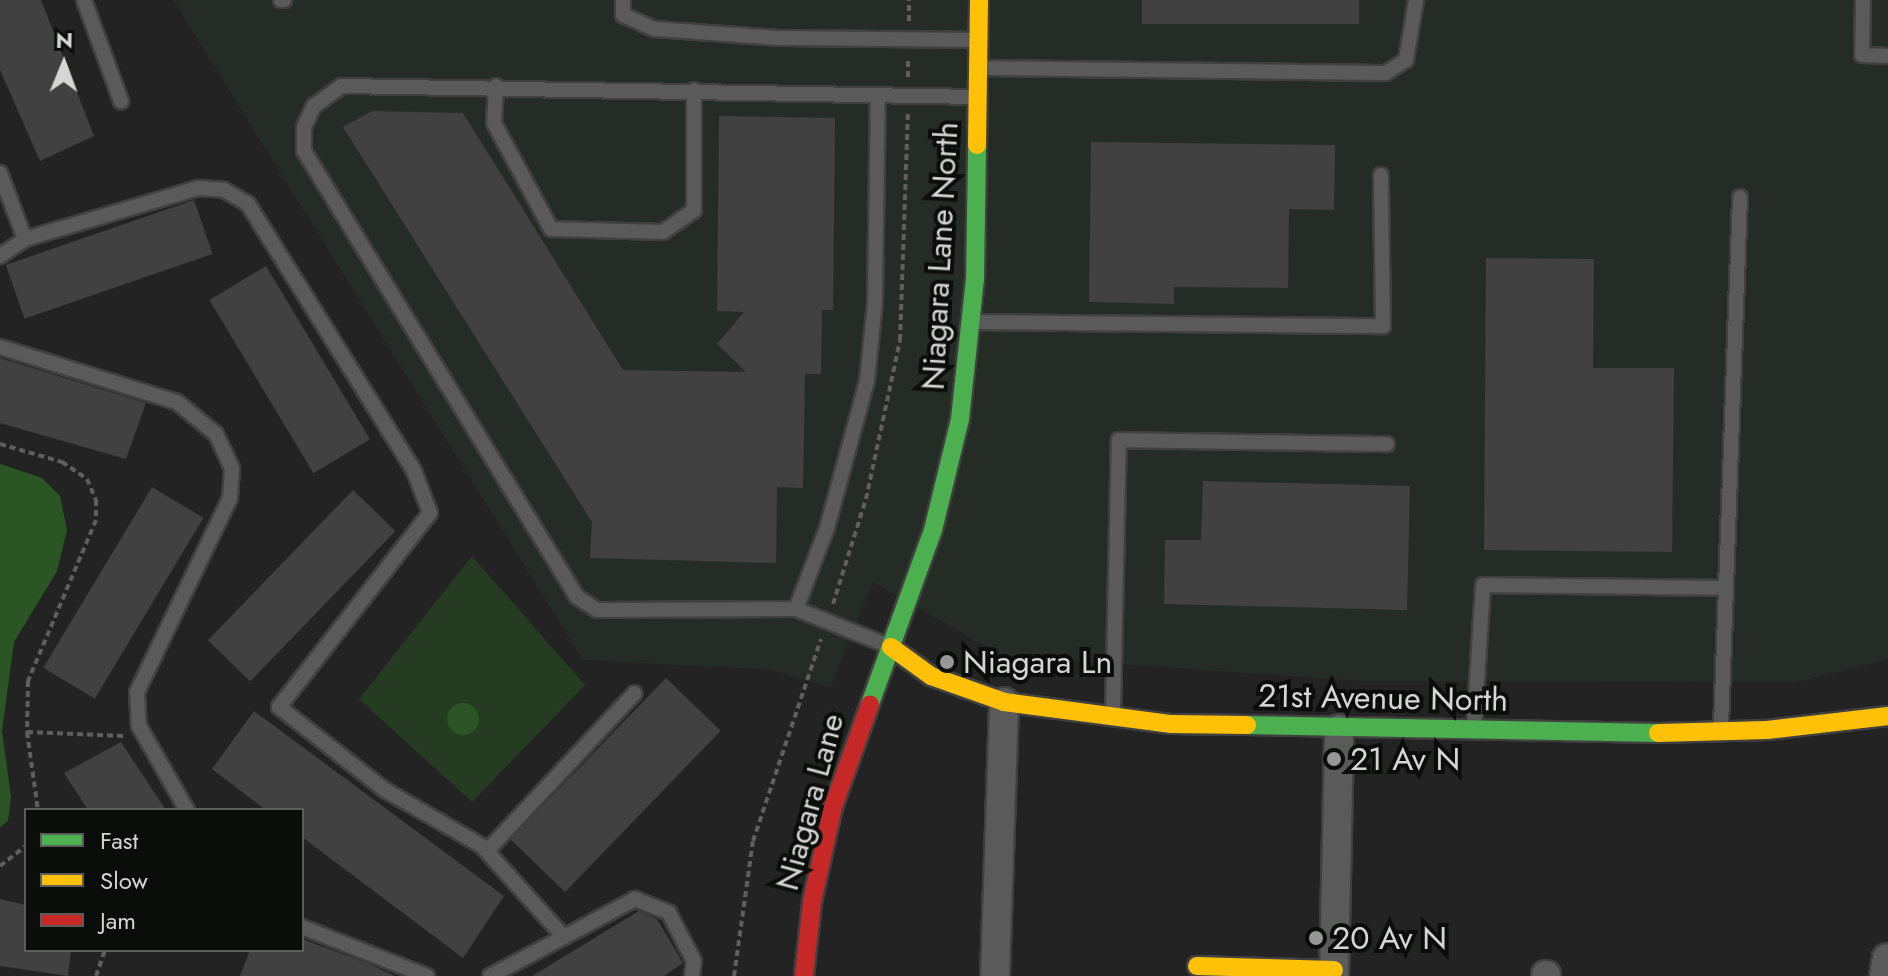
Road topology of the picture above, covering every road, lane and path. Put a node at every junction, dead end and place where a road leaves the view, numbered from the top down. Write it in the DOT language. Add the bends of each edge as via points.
graph roads {
  1 [pos="84,0"];
  2 [pos="623,0"];
  3 [pos="979,0"];
  4 [pos="1416,0"];
  5 [pos="1863,0"];
  6 [pos="978,40"];
  7 [pos="1888,56"];
  8 [pos="978,68"];
  9 [pos="496,86"];
  10 [pos="694,90"];
  11 [pos="878,95"];
  12 [pos="978,97"];
  13 [pos="121,101"];
  14 [pos="0,173"];
  15 [pos="1381,175"];
  16 [pos="1740,197"];
  17 [pos="25,239"];
  18 [pos="0,256"];
  19 [pos="972,322"];
  20 [pos="0,347"];
  21 [pos="0,444"];
  22 [pos="1387,444"];
  23 [pos="1724,588"];
  24 [pos="796,609"];
  25 [pos="891,647"];
  26 [pos="635,693"];
  27 [pos="1004,702"];
  28 [pos="1888,716"];
  29 [pos="1113,719"];
  30 [pos="1339,729"];
  31 [pos="1474,730"];
  32 [pos="27,732"];
  33 [pos="1720,732"];
  34 [pos="144,735"];
  35 [pos="38,808"];
  36 [pos="186,808"];
  37 [pos="24,848"];
  38 [pos="487,851"];
  39 [pos="0,866"];
  40 [pos="304,928"];
  41 [pos="564,937"];
  42 [pos="104,952"];
  43 [pos="1197,966"];
  44 [pos="1334,973"];
  45 [pos="96,976"];
  46 [pos="427,976"];
  47 [pos="490,976"];
  48 [pos="692,976"];
  49 [pos="804,976"];
  50 [pos="995,976"];
  1 -- 13 [label="lane"];
  2 -- 6 [label="lane" via="623,15 655,29 779,38"];
  3 -- 6 [label="street, Niagara Lane North"];
  4 -- 8 [label="lane" via="1406,60 1386,73"];
  5 -- 7 [label="lane" via="1862,55"];
  6 -- 8 [label="street, Niagara Lane North"];
  8 -- 12 [label="street, Niagara Lane North"];
  9 -- 10 [label="lane"];
  9 -- 10 [label="lane" via="494,123 551,229 649,232 663,232 694,210"];
  9 -- 24 [label="lane" via="342,86 314,106 304,127 304,151 577,597 597,610"];
  10 -- 11 [label="lane"];
  11 -- 12 [label="lane"];
  11 -- 24 [label="lane" via="875,302 867,381 831,515"];
  12 -- 19 [label="street, Niagara Lane North"];
  14 -- 17 [label="lane"];
  15 -- 19 [label="lane" via="1383,326"];
  16 -- 23 [label="lane"];
  17 -- 18 [label="lane"];
  17 -- 38 [label="lane" via="198,188 224,190 248,204 414,471 430,513 279,707 385,790"];
  19 -- 25 [label="street, Niagara Lane North" via="962,408 943,494"];
  20 -- 34 [label="lane" via="177,402 216,434 232,469 230,498 137,692"];
  21 -- 32 [label="path" via="62,462 87,479 96,500 96,520 28,681"];
  22 -- 29 [label="lane" via="1119,440"];
  23 -- 31 [label="lane" via="1483,585"];
  23 -- 33 [label="lane"];
  24 -- 25 [label="lane"];
  25 -- 27 [label="street, 21st Avenue North" via="931,676"];
  25 -- 49 [label="street, Niagara Lane" via="833,807 812,902"];
  26 -- 38 [label="lane"];
  27 -- 29 [label="street, 21st Avenue North"];
  27 -- 50 [label="street"];
  28 -- 33 [label="street, 21st Avenue North"];
  29 -- 30 [label="street, 21st Avenue North"];
  30 -- 31 [label="street, 21st Avenue North"];
  30 -- 44 [label="street"];
  31 -- 33 [label="street, 21st Avenue North"];
  32 -- 34 [label="path"];
  32 -- 35 [label="path"];
  34 -- 36 [label="lane"];
  37 -- 39 [label="path"];
  38 -- 41 [label="lane"];
  40 -- 46 [label="lane"];
  41 -- 47 [label="lane"];
  41 -- 48 [label="lane" via="635,899 669,913 694,961"];
  42 -- 45 [label="path"];
  43 -- 44 [label="street"];
}
